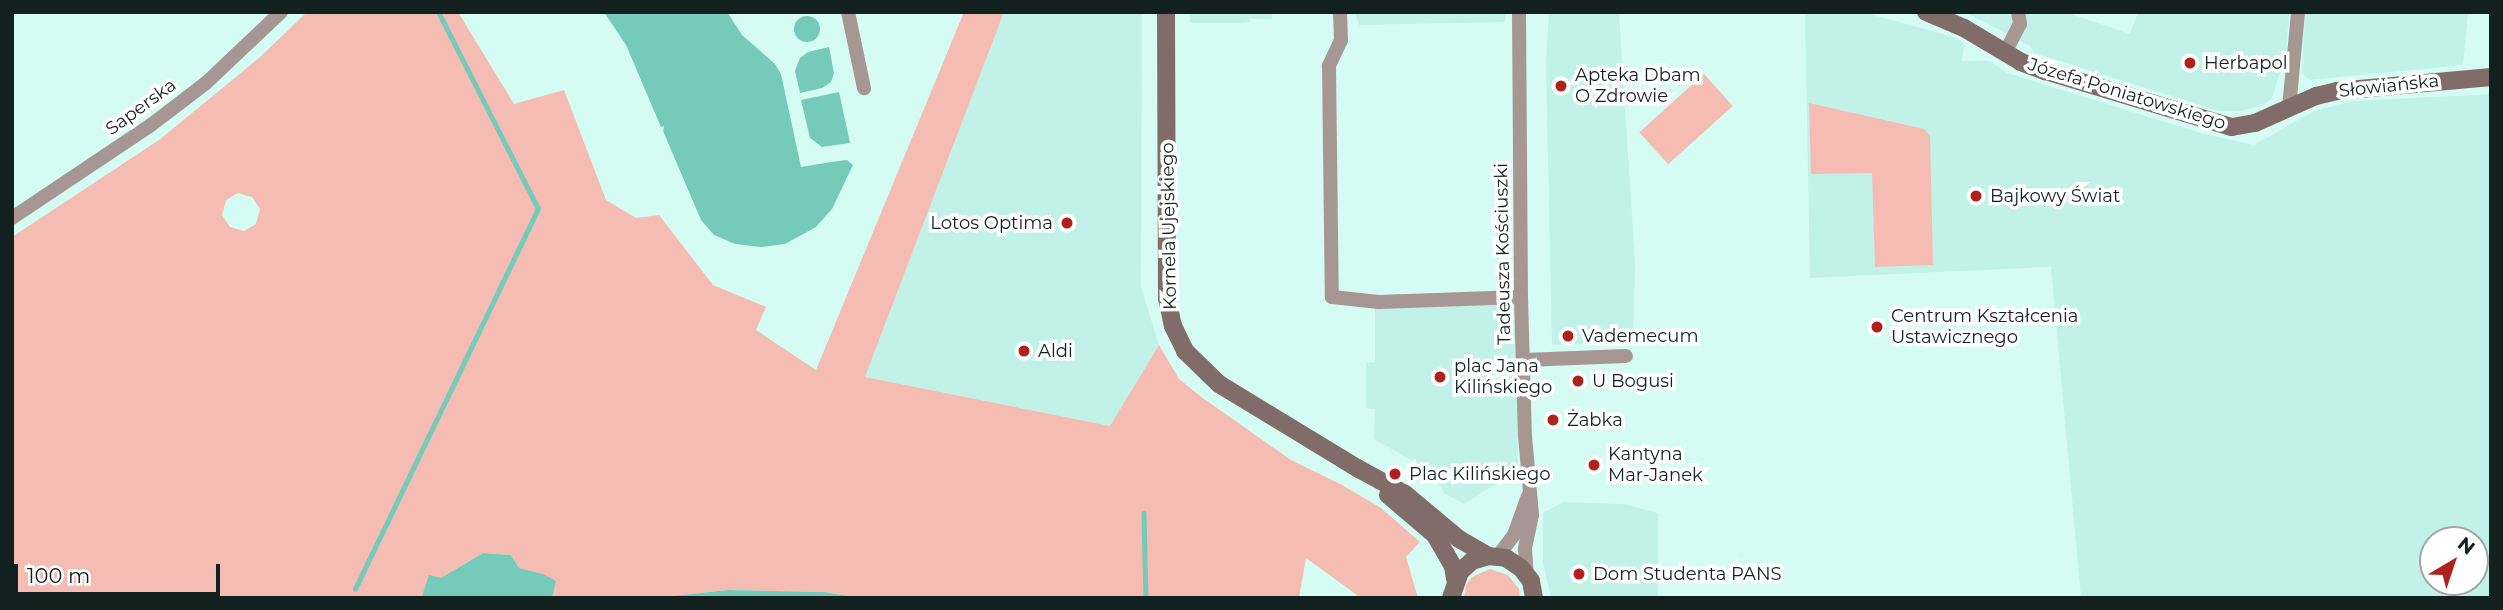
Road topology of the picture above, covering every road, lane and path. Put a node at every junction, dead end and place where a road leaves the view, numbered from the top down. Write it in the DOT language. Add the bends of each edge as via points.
graph roads {
  1 [pos="281,12"];
  2 [pos="848,12"];
  3 [pos="1166,12"];
  4 [pos="1340,12"];
  5 [pos="1519,12"];
  6 [pos="1926,12"];
  7 [pos="2018,12"];
  8 [pos="2298,12"];
  9 [pos="2005,53"];
  10 [pos="2491,77"];
  11 [pos="864,88"];
  12 [pos="2289,108"];
  13 [pos="12,218"];
  14 [pos="1521,297"];
  15 [pos="1626,356"];
  16 [pos="1524,360"];
  17 [pos="1359,469"];
  18 [pos="1529,494"];
  19 [pos="1493,556"];
  20 [pos="1527,575"];
  21 [pos="1455,579"];
  22 [pos="1451,598"];
  23 [pos="1534,598"];
  1 -- 13 [label="street, Saperska" via="206,83"];
  2 -- 11 [label="street"];
  3 -- 17 [label="main road, Kornela Ujejskiego" via="1167,298 1179,340 1193,361 1219,383"];
  4 -- 14 [label="street" via="1341,40 1329,66 1332,297"];
  5 -- 14 [label="street, Tadeusza Kościuszki"];
  6 -- 9 [label="main road, Józefa Poniatowskiego"];
  7 -- 9 [label="street, Józefa Poniatowskiego" via="2020,24"];
  8 -- 12 [label="street"];
  9 -- 12 [label="main road, Józefa Poniatowskiego" via="2045,71 2232,127"];
  10 -- 12 [label="main road, Słowiańska" via="2351,88"];
  14 -- 16 [label="street, Tadeusza Kościuszki"];
  15 -- 16 [label="street"];
  16 -- 18 [label="street, Tadeusza Kościuszki"];
  17 -- 19 [label="main road, Kornela Ujejskiego" via="1405,494 1459,539"];
  17 -- 21 [label="main road, Kornela Ujejskiego" via="1435,535 1453,566"];
  18 -- 19 [label="street, Tadeusza Kościuszki" via="1514,535"];
  18 -- 20 [label="street, Tadeusza Kościuszki" via="1532,515 1525,549"];
  19 -- 20 [label="main road, Kornela Ujejskiego" via="1514,562"];
  19 -- 21 [label="main road" via="1472,561"];
  20 -- 23 [label="main road"];
  21 -- 22 [label="main road"];
}
